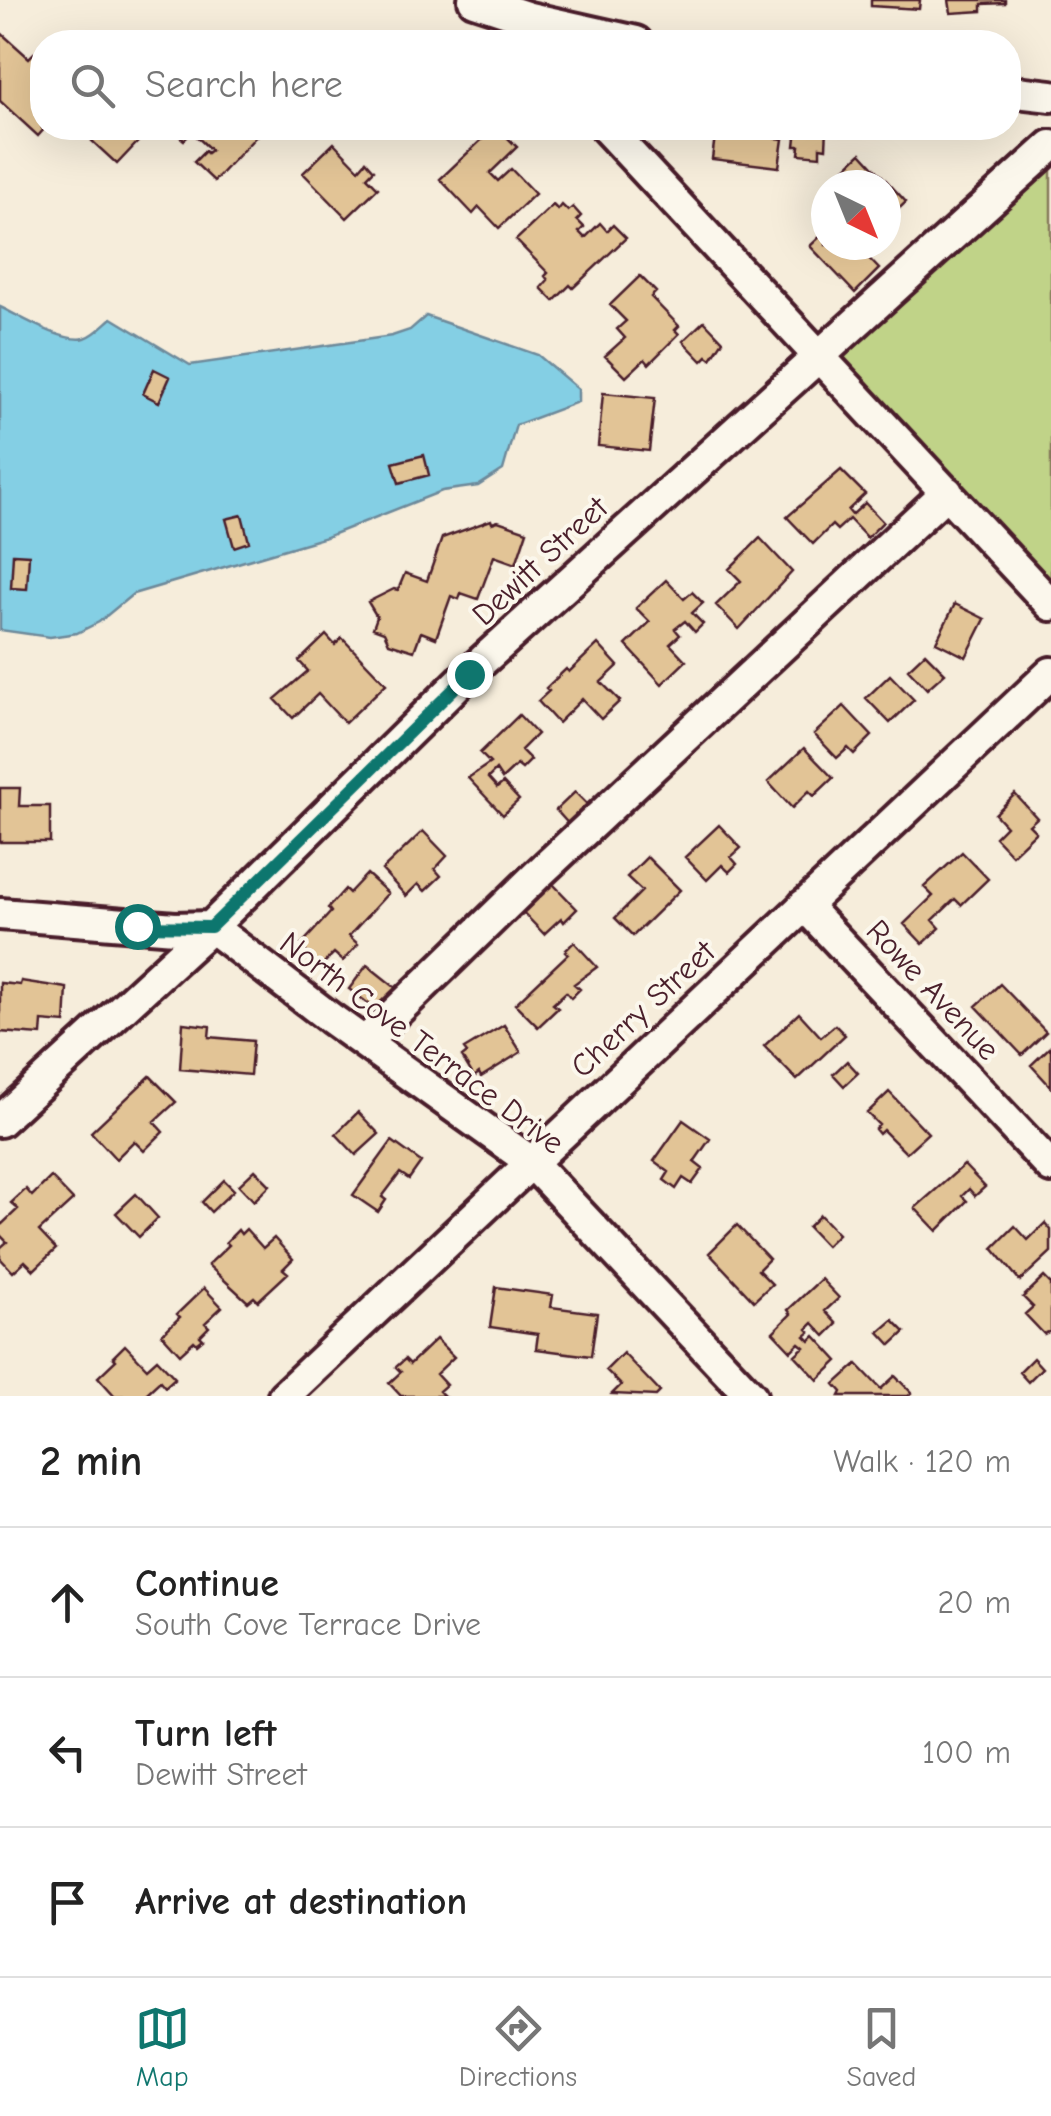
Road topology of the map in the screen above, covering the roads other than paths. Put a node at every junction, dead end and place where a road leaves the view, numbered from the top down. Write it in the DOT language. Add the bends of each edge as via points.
graph roads {
  1 [pos="474,0"];
  2 [pos="533,30"];
  3 [pos="1021,93"];
  4 [pos="1051,96"];
  5 [pos="617,140"];
  6 [pos="1051,146"];
  7 [pos="819,353"];
  8 [pos="947,492"];
  9 [pos="1051,605"];
  10 [pos="1051,673"];
  11 [pos="804,905"];
  12 [pos="0,914"];
  13 [pos="211,927"];
  14 [pos="365,1042"];
  15 [pos="0,1122"];
  16 [pos="531,1162"];
  17 [pos="1051,1167"];
  18 [pos="284,1396"];
  19 [pos="751,1396"];
  1 -- 2 [label="street"];
  3 -- 4 [label="street"];
  5 -- 7 [label="street"];
  6 -- 7 [label="street, Dewitt Street"];
  7 -- 8 [label="street"];
  7 -- 13 [label="street, Dewitt Street" via="469,674"];
  8 -- 9 [label="street"];
  8 -- 14 [label="street"];
  10 -- 11 [label="street, Cherry Street"];
  11 -- 16 [label="street, Cherry Street"];
  11 -- 17 [label="street, Rowe Avenue"];
  12 -- 13 [label="street"];
  13 -- 14 [label="street, North Cove Terrace Drive"];
  13 -- 15 [label="street, Dewitt Street"];
  14 -- 16 [label="street, North Cove Terrace Drive"];
  16 -- 18 [label="street, Cherry Street"];
  16 -- 19 [label="street, North Cove Terrace Drive"];
}
